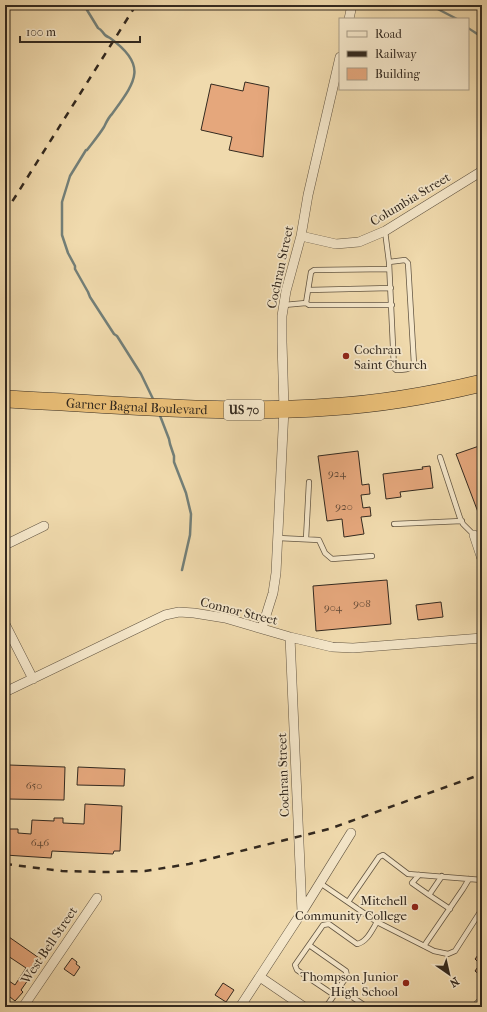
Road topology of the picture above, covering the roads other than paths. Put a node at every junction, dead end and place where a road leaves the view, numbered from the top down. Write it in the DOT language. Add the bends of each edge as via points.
graph roads {
  1 [pos="352,5"];
  2 [pos="349,18"];
  3 [pos="339,61"];
  4 [pos="482,171"];
  5 [pos="385,231"];
  6 [pos="301,236"];
  7 [pos="390,262"];
  8 [pos="389,269"];
  9 [pos="391,288"];
  10 [pos="308,290"];
  11 [pos="306,303"];
  12 [pos="284,305"];
  13 [pos="392,305"];
  14 [pos="482,383"];
  15 [pos="5,399"];
  16 [pos="284,409"];
  17 [pos="440,457"];
  18 [pos="309,482"];
  19 [pos="462,521"];
  20 [pos="394,524"];
  21 [pos="44,526"];
  22 [pos="478,533"];
  23 [pos="278,538"];
  24 [pos="306,539"];
  25 [pos="5,545"];
  26 [pos="372,556"];
  27 [pos="482,559"];
  28 [pos="5,624"];
  29 [pos="262,628"];
  30 [pos="290,637"];
  31 [pos="8,638"];
  32 [pos="482,638"];
  33 [pos="33,679"];
  34 [pos="5,692"];
  35 [pos="351,832"];
  36 [pos="419,875"];
  37 [pos="442,876"];
  38 [pos="469,879"];
  39 [pos="482,880"];
  40 [pos="320,883"];
  41 [pos="429,896"];
  42 [pos="97,898"];
  43 [pos="348,902"];
  44 [pos="450,909"];
  45 [pos="482,909"];
  46 [pos="302,912"];
  47 [pos="377,922"];
  48 [pos="309,946"];
  49 [pos="424,946"];
  50 [pos="260,977"];
  51 [pos="339,988"];
  52 [pos="334,995"];
  53 [pos="482,1001"];
  54 [pos="327,1005"];
  55 [pos="24,1007"];
  56 [pos="240,1007"];
  57 [pos="304,1007"];
  58 [pos="335,1007"];
  59 [pos="367,1007"];
  60 [pos="473,1007"];
  1 -- 2 [label="street"];
  3 -- 6 [label="street, Cochran Street"];
  4 -- 5 [label="street, Columbia Street"];
  5 -- 6 [label="street, Columbia Street" via="360,242 336,244"];
  5 -- 7 [label="lane"];
  6 -- 12 [label="street, Cochran Street"];
  7 -- 8 [label="lane"];
  7 -- 13 [label="lane" via="405,260 408,263 414,364 411,368 394,368"];
  8 -- 9 [label="lane"];
  8 -- 10 [label="lane" via="314,270 311,272"];
  9 -- 10 [label="lane"];
  9 -- 13 [label="lane"];
  10 -- 11 [label="lane"];
  11 -- 12 [label="lane"];
  11 -- 13 [label="lane"];
  12 -- 16 [label="street, Cochran Street"];
  14 -- 16 [label="highway, Garner Bagnal Boulevard / US 70" via="374,403"];
  15 -- 16 [label="highway, Garner Bagnal Boulevard / US 70" via="150,407"];
  16 -- 23 [label="street, Cochran Street"];
  17 -- 19 [label="lane"];
  18 -- 24 [label="lane"];
  19 -- 20 [label="lane"];
  19 -- 22 [label="lane"];
  21 -- 25 [label="street"];
  22 -- 27 [label="street"];
  23 -- 24 [label="lane"];
  23 -- 29 [label="street, Cochran Street" via="273,593"];
  24 -- 26 [label="lane" via="319,540 325,553 332,559"];
  28 -- 31 [label="street"];
  29 -- 30 [label="street, Connor Street"];
  29 -- 33 [label="street, Connor Street" via="194,612 165,615"];
  30 -- 32 [label="street, Connor Street" via="332,647 352,648"];
  30 -- 46 [label="street, Cochran Street"];
  31 -- 33 [label="street"];
  33 -- 34 [label="street, Connor Street"];
  35 -- 40 [label="street"];
  36 -- 37 [label="lane"];
  36 -- 41 [label="lane" via="412,883"];
  36 -- 43 [label="lane" via="408,874 383,855 379,857"];
  37 -- 38 [label="lane"];
  37 -- 41 [label="lane"];
  38 -- 39 [label="lane"];
  38 -- 44 [label="lane"];
  40 -- 43 [label="lane"];
  40 -- 46 [label="street"];
  41 -- 44 [label="lane"];
  42 -- 55 [label="street, West Bell Street"];
  43 -- 47 [label="lane"];
  44 -- 49 [label="lane"];
  45 -- 49 [label="lane" via="455,951 448,954"];
  46 -- 50 [label="street"];
  47 -- 48 [label="lane" via="362,943 357,944 329,924 323,925"];
  47 -- 49 [label="lane"];
  48 -- 51 [label="lane" via="346,971 347,976"];
  48 -- 52 [label="lane" via="295,965 297,970"];
  50 -- 56 [label="street"];
  50 -- 57 [label="street"];
  51 -- 52 [label="lane"];
  51 -- 59 [label="lane"];
  52 -- 54 [label="lane"];
  53 -- 60 [label="lane"];
  54 -- 58 [label="lane"];
}
